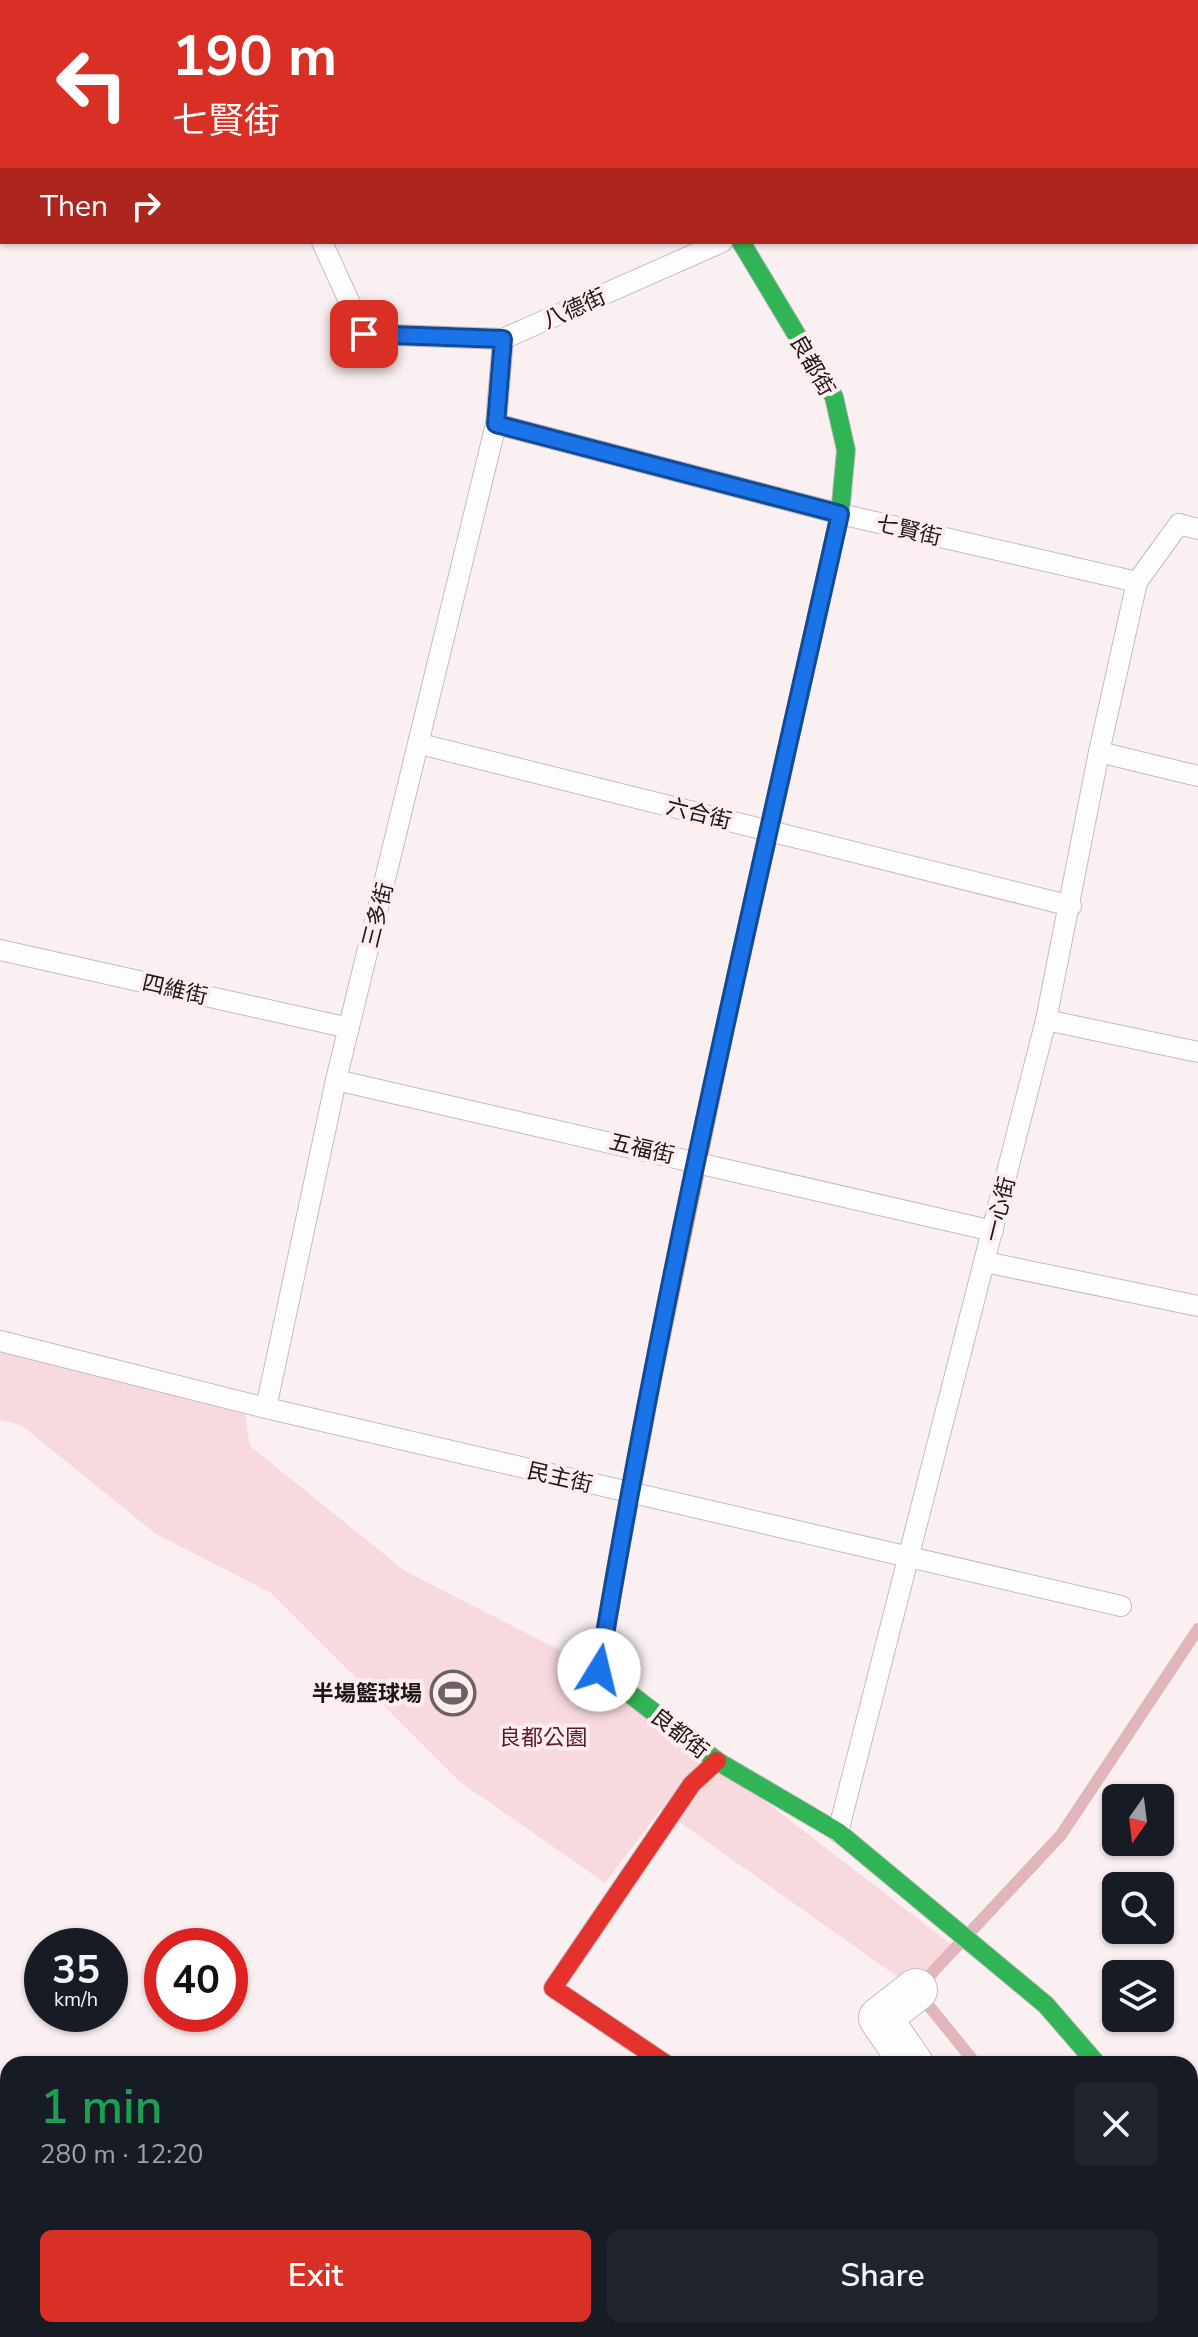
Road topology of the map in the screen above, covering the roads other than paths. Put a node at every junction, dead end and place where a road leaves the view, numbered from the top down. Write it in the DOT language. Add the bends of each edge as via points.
graph roads {
  1 [pos="323,244"];
  2 [pos="717,244"];
  3 [pos="742,244"];
  4 [pos="503,339"];
  5 [pos="496,424"];
  6 [pos="840,514"];
  7 [pos="1198,529"];
  8 [pos="1137,582"];
  9 [pos="420,744"];
  10 [pos="1099,752"];
  11 [pos="1198,776"];
  12 [pos="769,831"];
  13 [pos="1071,906"];
  14 [pos="0,950"];
  15 [pos="1046,1020"];
  16 [pos="349,1028"];
  17 [pos="1198,1052"];
  18 [pos="336,1080"];
  19 [pos="695,1160"];
  20 [pos="993,1231"];
  21 [pos="985,1262"];
  22 [pos="1198,1306"];
  23 [pos="0,1341"];
  24 [pos="266,1408"];
  25 [pos="628,1493"];
  26 [pos="908,1556"];
  27 [pos="1121,1606"];
  28 [pos="717,1761"];
  29 [pos="838,1832"];
  30 [pos="916,1990"];
  31 [pos="654,2056"];
  32 [pos="906,2056"];
  33 [pos="1090,2056"];
  1 -- 4 [label="lane" via="364,334"];
  2 -- 4 [label="lane, 八德街"];
  3 -- 6 [label="street, 良都街" via="834,397 846,450"];
  4 -- 5 [label="lane"];
  5 -- 6 [label="lane, 七賢街"];
  5 -- 9 [label="lane, 三多街"];
  6 -- 8 [label="lane, 七賢街"];
  6 -- 12 [label="street, 良都街"];
  7 -- 8 [label="lane" via="1179,524"];
  8 -- 10 [label="lane, 一心街"];
  9 -- 12 [label="lane, 六合街"];
  9 -- 16 [label="lane, 三多街"];
  10 -- 11 [label="lane"];
  10 -- 13 [label="lane, 一心街"];
  12 -- 13 [label="lane, 六合街"];
  12 -- 19 [label="street, 良都街"];
  13 -- 15 [label="lane, 一心街"];
  14 -- 16 [label="lane, 四維街"];
  15 -- 17 [label="lane"];
  15 -- 20 [label="lane, 一心街"];
  16 -- 18 [label="lane, 三多街"];
  18 -- 19 [label="lane, 五福街"];
  18 -- 24 [label="lane, 三多街"];
  19 -- 20 [label="lane, 五福街"];
  19 -- 25 [label="street, 良都街"];
  20 -- 21 [label="lane, 一心街"];
  21 -- 22 [label="lane"];
  21 -- 26 [label="lane, 一心街"];
  23 -- 24 [label="lane, 民主街"];
  24 -- 25 [label="lane, 民主街"];
  25 -- 26 [label="lane, 民主街"];
  25 -- 28 [label="street, 良都街" via="599,1670"];
  26 -- 27 [label="lane, 民主街"];
  26 -- 29 [label="lane, 一心街"];
  28 -- 29 [label="street, 良都街"];
  28 -- 31 [label="street, 良都街" via="692,1784 553,1988"];
  29 -- 33 [label="street, 良都街" via="1046,2005"];
  30 -- 32 [label="street" via="880,2018"];
}
